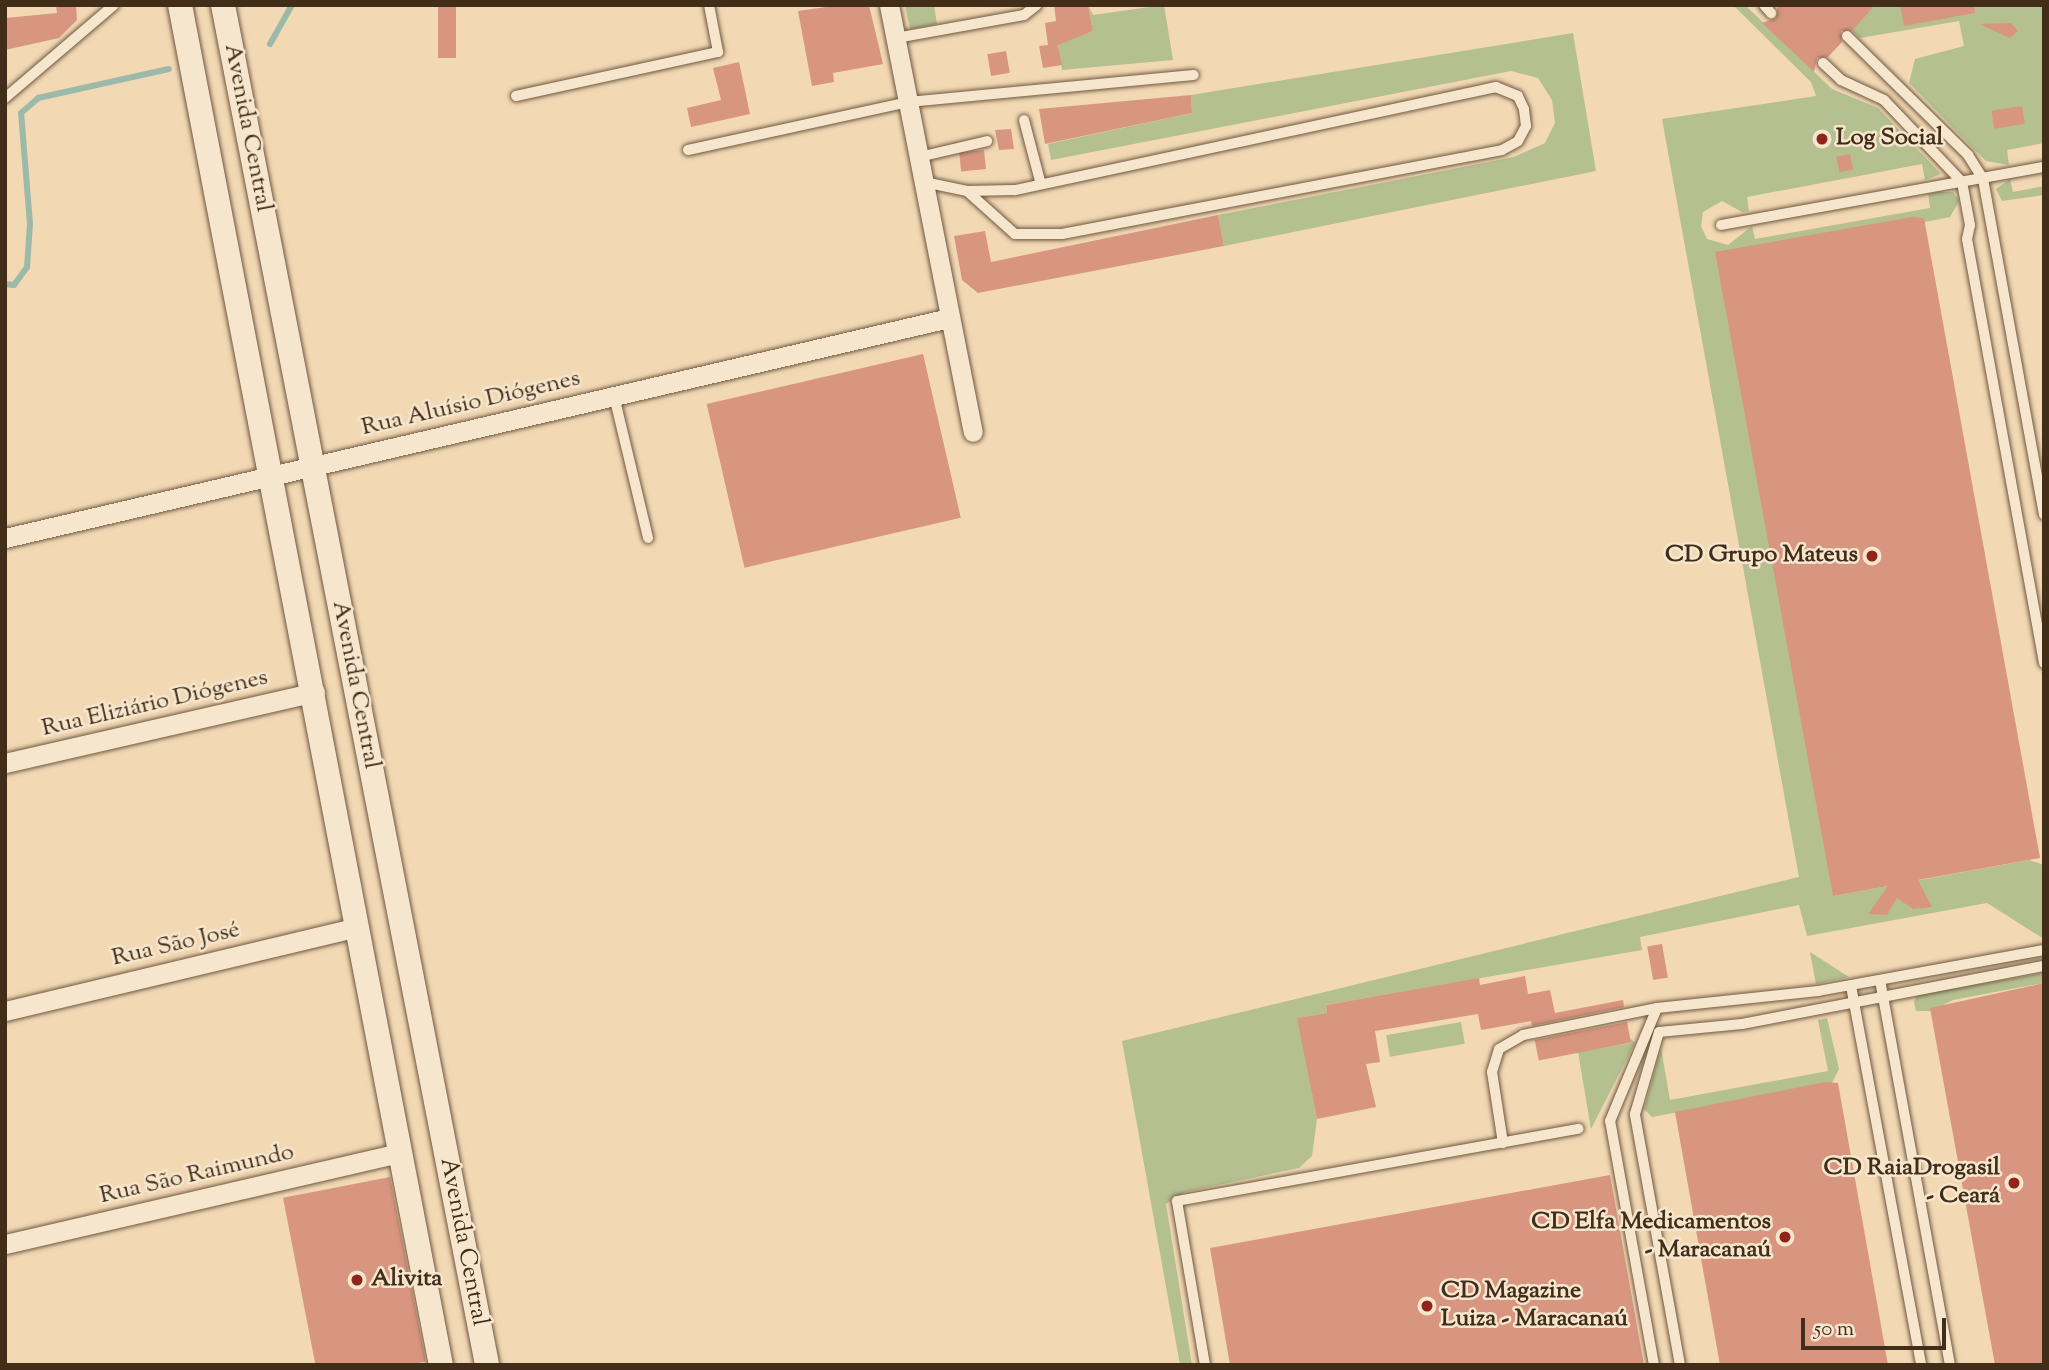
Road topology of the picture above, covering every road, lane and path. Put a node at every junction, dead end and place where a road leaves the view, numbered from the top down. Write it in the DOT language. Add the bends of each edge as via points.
graph roads {
  1 [pos="114,5"];
  2 [pos="180,5"];
  3 [pos="223,5"];
  4 [pos="709,5"];
  5 [pos="889,5"];
  6 [pos="1037,5"];
  7 [pos="1847,36"];
  8 [pos="896,38"];
  9 [pos="1823,63"];
  10 [pos="1194,75"];
  11 [pos="516,96"];
  12 [pos="5,98"];
  13 [pos="908,102"];
  14 [pos="1024,120"];
  15 [pos="987,141"];
  16 [pos="688,150"];
  17 [pos="919,158"];
  18 [pos="2044,167"];
  19 [pos="1983,179"];
  20 [pos="1040,181"];
  21 [pos="923,182"];
  22 [pos="1962,183"];
  23 [pos="967,191"];
  24 [pos="1721,225"];
  25 [pos="949,318"];
  26 [pos="614,396"];
  27 [pos="972,432"];
  28 [pos="313,467"];
  29 [pos="267,477"];
  30 [pos="2044,515"];
  31 [pos="5,538"];
  32 [pos="648,538"];
  33 [pos="2044,663"];
  34 [pos="315,692"];
  35 [pos="5,763"];
  36 [pos="358,927"];
  37 [pos="2044,950"];
  38 [pos="2044,966"];
  39 [pos="1880,980"];
  40 [pos="1851,986"];
  41 [pos="1883,997"];
  42 [pos="1854,1002"];
  43 [pos="1657,1008"];
  44 [pos="5,1011"];
  45 [pos="1578,1129"];
  46 [pos="1503,1143"];
  47 [pos="400,1153"];
  48 [pos="5,1244"];
  49 [pos="441,1365"];
  50 [pos="487,1365"];
  51 [pos="1205,1365"];
  52 [pos="1654,1365"];
  53 [pos="1680,1365"];
  54 [pos="1921,1365"];
  55 [pos="1950,1365"];
  1 -- 12 [label="lane"];
  2 -- 29 [label="street, Avenida Central"];
  3 -- 28 [label="street, Avenida Central"];
  4 -- 11 [label="lane" via="719,52"];
  5 -- 8 [label="street"];
  6 -- 8 [label="lane" via="1024,15"];
  7 -- 19 [label="lane" via="1968,155"];
  8 -- 13 [label="street"];
  9 -- 22 [label="lane" via="1841,80 1884,100"];
  10 -- 13 [label="lane"];
  13 -- 16 [label="lane"];
  13 -- 17 [label="street"];
  14 -- 20 [label="lane"];
  15 -- 17 [label="lane"];
  17 -- 21 [label="street"];
  18 -- 19 [label="lane"];
  19 -- 22 [label="lane"];
  19 -- 30 [label="lane"];
  20 -- 23 [label="lane" via="1014,190"];
  20 -- 23 [label="lane" via="1496,88 1518,96 1527,126 1518,141 1502,150 1062,234 1015,234"];
  21 -- 23 [label="lane"];
  21 -- 25 [label="street"];
  22 -- 24 [label="lane"];
  22 -- 33 [label="lane" via="1970,225 1967,239"];
  25 -- 26 [label="street, Rua Aluísio Diógenes"];
  25 -- 27 [label="street"];
  26 -- 28 [label="street, Rua Aluísio Diógenes"];
  26 -- 32 [label="lane"];
  28 -- 29 [label="street, Rua Aluísio Diógenes"];
  28 -- 50 [label="street, Avenida Central"];
  29 -- 31 [label="street, Rua Aluísio Diógenes"];
  29 -- 34 [label="street, Avenida Central"];
  34 -- 35 [label="street, Rua Eliziário Diógenes"];
  34 -- 36 [label="street, Avenida Central"];
  36 -- 44 [label="street, Rua São José"];
  36 -- 47 [label="street, Avenida Central"];
  37 -- 39 [label="lane"];
  38 -- 41 [label="lane"];
  39 -- 40 [label="lane"];
  39 -- 41 [label="lane"];
  40 -- 42 [label="lane"];
  40 -- 43 [label="lane"];
  41 -- 42 [label="lane"];
  41 -- 55 [label="lane"];
  42 -- 53 [label="lane" via="1742,1024 1658,1032 1635,1114"];
  42 -- 54 [label="lane"];
  43 -- 46 [label="lane" via="1523,1035 1499,1049 1492,1072"];
  43 -- 52 [label="lane" via="1610,1121"];
  45 -- 46 [label="lane"];
  46 -- 51 [label="lane" via="1177,1201"];
  47 -- 48 [label="street, Rua São Raimundo"];
  47 -- 49 [label="street, Avenida Central"];
}
